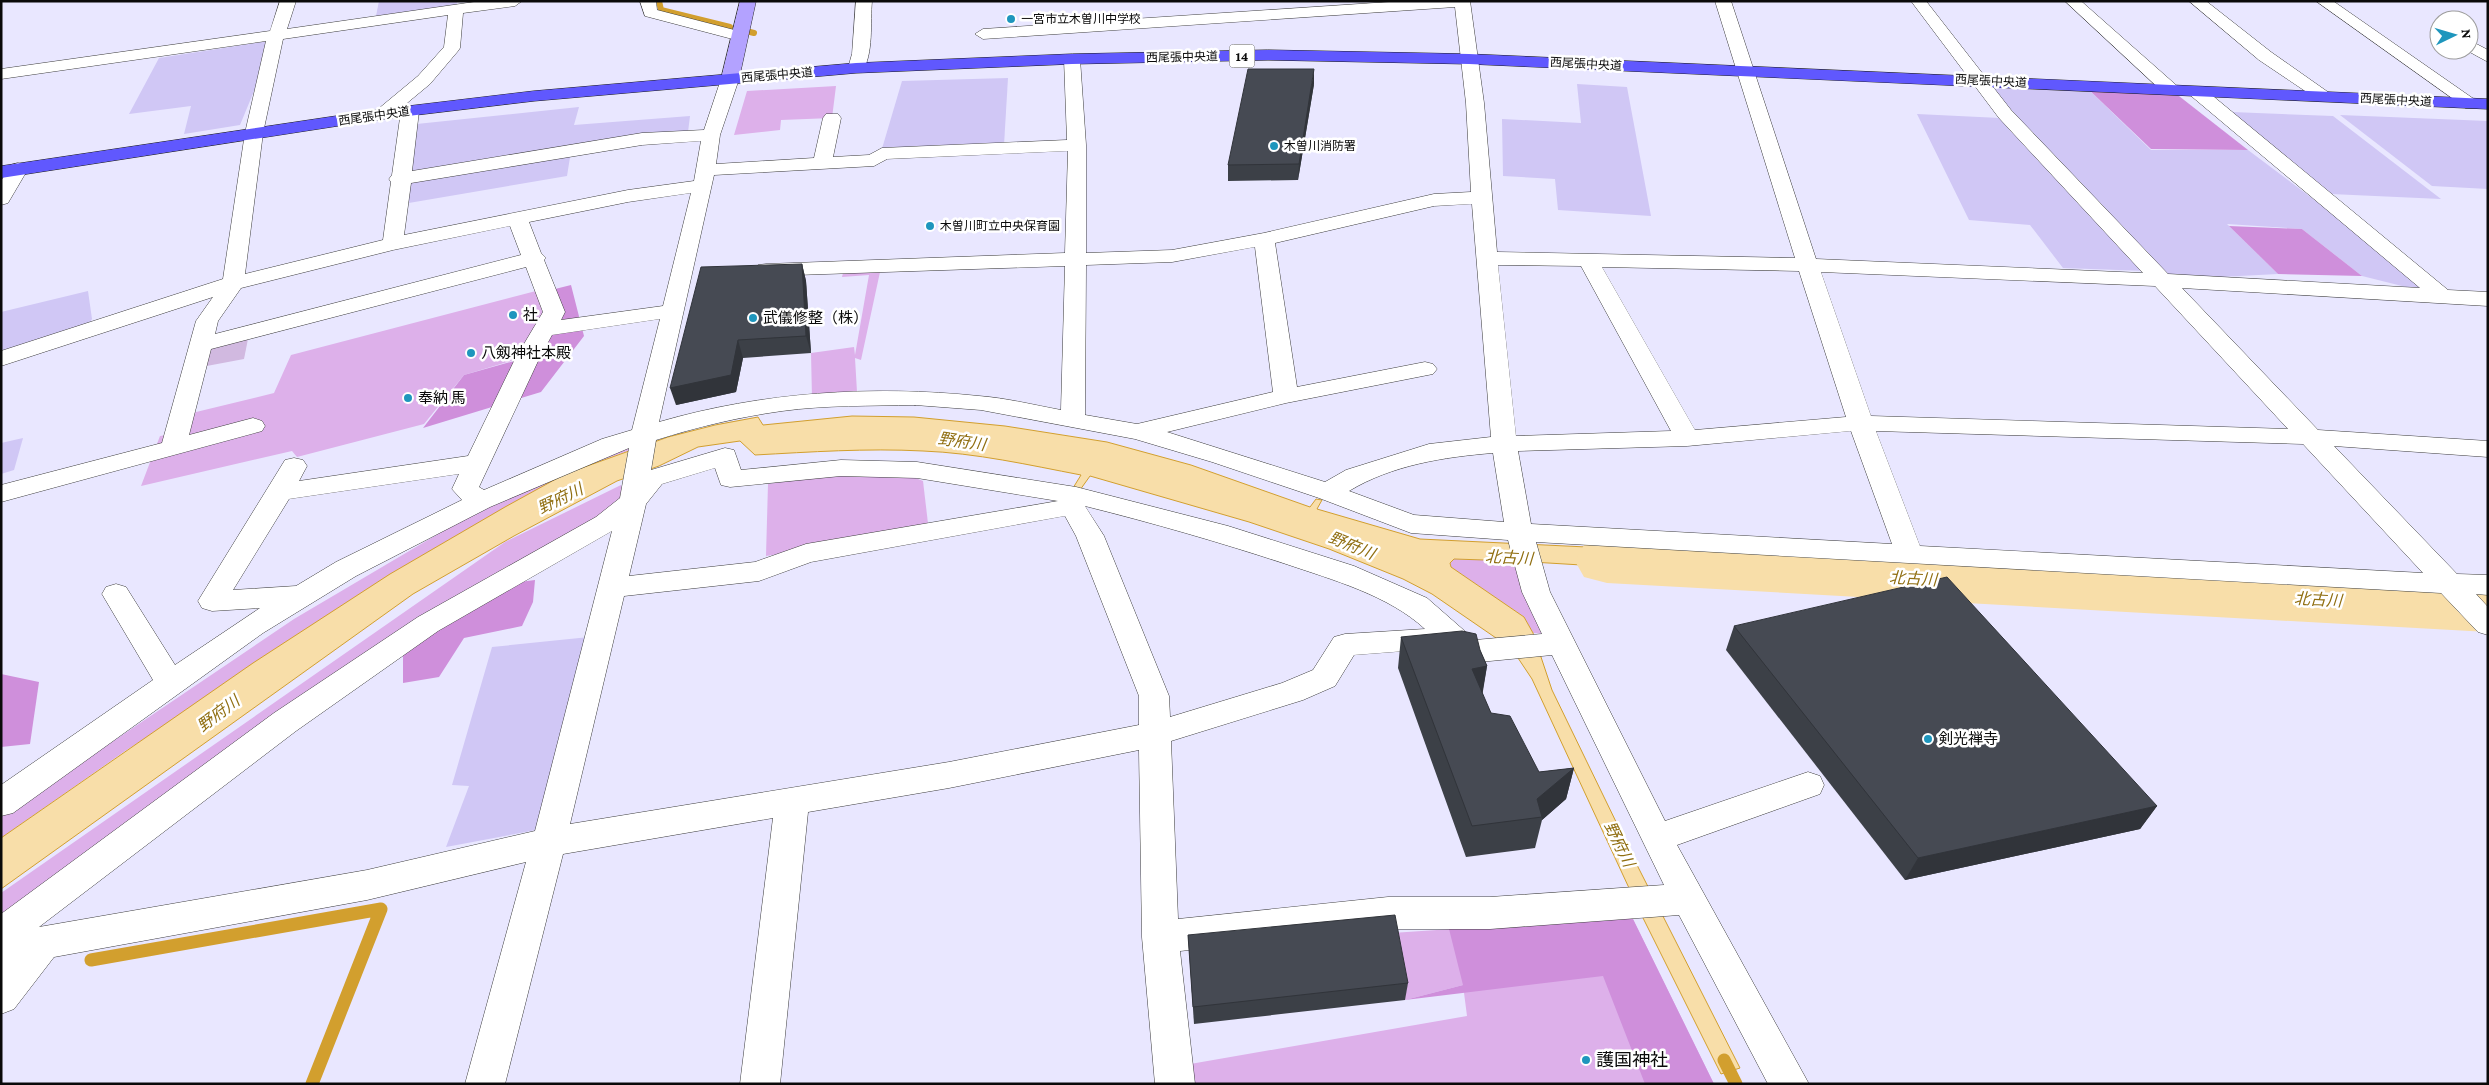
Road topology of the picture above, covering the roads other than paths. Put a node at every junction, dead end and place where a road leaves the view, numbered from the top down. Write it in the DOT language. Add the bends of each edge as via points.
graph roads {
  1 [pos="288,1"];
  2 [pos="515,1"];
  3 [pos="648,1"];
  4 [pos="748,1"];
  5 [pos="864,1"];
  6 [pos="1723,1"];
  7 [pos="1918,1"];
  8 [pos="2072,1"];
  9 [pos="2196,1"];
  10 [pos="2323,1"];
  11 [pos="1462,2"];
  12 [pos="466,6"];
  13 [pos="1056,29"];
  14 [pos="984,34"];
  15 [pos="277,36"];
  16 [pos="740,36"];
  17 [pos="1067,59"];
  18 [pos="1469,59"];
  19 [pos="856,68"];
  20 [pos="1748,72"];
  21 [pos="1,74"];
  22 [pos="730,79"];
  23 [pos="1978,80"];
  24 [pos="2170,90"];
  25 [pos="2196,91"];
  26 [pos="2326,97"];
  27 [pos="2480,104"];
  28 [pos="410,111"];
  29 [pos="383,114"];
  30 [pos="832,118"];
  31 [pos="254,133"];
  32 [pos="711,135"];
  33 [pos="1077,145"];
  34 [pos="824,162"];
  35 [pos="10,170"];
  36 [pos="704,178"];
  37 [pos="399,179"];
  38 [pos="1481,197"];
  39 [pos="1,199"];
  40 [pos="517,218"];
  41 [pos="1264,239"];
  42 [pos="392,244"];
  43 [pos="535,258"];
  44 [pos="1488,258"];
  45 [pos="1588,260"];
  46 [pos="1075,261"];
  47 [pos="1808,265"];
  48 [pos="750,270"];
  49 [pos="2162,280"];
  50 [pos="233,283"];
  51 [pos="2442,296"];
  52 [pos="2488,299"];
  53 [pos="672,311"];
  54 [pos="544,330"];
  55 [pos="202,344"];
  56 [pos="1,359"];
  57 [pos="1425,369"];
  58 [pos="1286,396"];
  59 [pos="1073,419"];
  60 [pos="1860,423"];
  61 [pos="253,426"];
  62 [pos="1138,432"];
  63 [pos="2310,437"];
  64 [pos="643,438"];
  65 [pos="1687,438"];
  66 [pos="1504,444"];
  67 [pos="174,446"];
  68 [pos="2488,449"];
  69 [pos="478,463"];
  70 [pos="294,466"];
  71 [pos="635,490"];
  72 [pos="280,492"];
  73 [pos="1328,492"];
  74 [pos="1,494"];
  75 [pos="1074,500"];
  76 [pos="481,502"];
  77 [pos="1522,544"];
  78 [pos="1909,554"];
  79 [pos="2488,585"];
  80 [pos="2451,587"];
  81 [pos="611,588"];
  82 [pos="116,594"];
  83 [pos="303,596"];
  84 [pos="2486,623"];
  85 [pos="1454,638"];
  86 [pos="1551,644"];
  87 [pos="170,684"];
  88 [pos="1155,734"];
  89 [pos="1808,785"];
  90 [pos="792,801"];
  91 [pos="1,803"];
  92 [pos="1656,838"];
  93 [pos="549,842"];
  94 [pos="1681,900"];
  95 [pos="1,935"];
  96 [pos="1160,938"];
  97 [pos="42,944"];
  98 [pos="1,950"];
  99 [pos="1,997"];
  100 [pos="485,1084"];
  101 [pos="760,1084"];
  102 [pos="1175,1084"];
  103 [pos="1789,1084"];
  1 -- 15 [label="street"];
  2 -- 12 [label="street"];
  3 -- 16 [label="street" via="650,13"];
  4 -- 16 [label="street"];
  5 -- 19 [label="street"];
  6 -- 20 [label="street"];
  7 -- 23 [label="street"];
  8 -- 24 [label="street"];
  9 -- 26 [label="street" via="2265,56"];
  10 -- 27 [label="street"];
  11 -- 13 [label="street"];
  11 -- 18 [label="street"];
  12 -- 15 [label="street"];
  12 -- 29 [label="street" via="452,48 424,80"];
  13 -- 14 [label="street"];
  13 -- 17 [label="street"];
  15 -- 21 [label="street"];
  15 -- 31 [label="street"];
  16 -- 22 [label="street"];
  17 -- 18 [label="main road, 西尾張中央道 / 14" via="1268,55"];
  17 -- 19 [label="main road, 西尾張中央道 / 14"];
  17 -- 33 [label="street"];
  18 -- 20 [label="main road, 西尾張中央道 / 14"];
  18 -- 38 [label="street"];
  19 -- 22 [label="main road, 西尾張中央道 / 14"];
  20 -- 23 [label="main road, 西尾張中央道 / 14"];
  20 -- 47 [label="street"];
  22 -- 28 [label="main road, 西尾張中央道 / 14" via="534,96"];
  22 -- 32 [label="street"];
  23 -- 24 [label="main road, 西尾張中央道 / 14"];
  23 -- 49 [label="street" via="2005,114"];
  24 -- 25 [label="main road, 西尾張中央道 / 14"];
  25 -- 26 [label="main road, 西尾張中央道 / 14"];
  25 -- 51 [label="street"];
  26 -- 27 [label="main road, 西尾張中央道 / 14"];
  28 -- 29 [label="main road, 西尾張中央道 / 14"];
  28 -- 37 [label="street"];
  29 -- 31 [label="main road, 西尾張中央道 / 14"];
  30 -- 34 [label="street"];
  31 -- 35 [label="main road, 西尾張中央道 / 14"];
  31 -- 50 [label="street"];
  32 -- 36 [label="street"];
  32 -- 37 [label="street" via="642,139"];
  33 -- 34 [label="street" via="882,154 874,160"];
  33 -- 46 [label="street"];
  34 -- 36 [label="street"];
  35 -- 39 [label="street"];
  36 -- 40 [label="street"];
  36 -- 53 [label="street" via="692,272"];
  37 -- 42 [label="street"];
  38 -- 41 [label="street" via="1434,200"];
  38 -- 44 [label="street"];
  40 -- 42 [label="street"];
  40 -- 43 [label="street"];
  41 -- 46 [label="street" via="1172,256"];
  41 -- 58 [label="street"];
  42 -- 50 [label="street"];
  43 -- 54 [label="street" via="554,312"];
  43 -- 55 [label="street"];
  44 -- 45 [label="street"];
  44 -- 66 [label="street"];
  45 -- 47 [label="street"];
  45 -- 65 [label="street"];
  46 -- 48 [label="street"];
  46 -- 59 [label="street"];
  47 -- 49 [label="street"];
  47 -- 60 [label="street"];
  49 -- 51 [label="street"];
  49 -- 63 [label="street"];
  50 -- 55 [label="street" via="207,321"];
  50 -- 56 [label="street"];
  51 -- 52 [label="street"];
  53 -- 54 [label="street"];
  53 -- 64 [label="street"];
  54 -- 69 [label="street"];
  55 -- 67 [label="street"];
  57 -- 58 [label="street"];
  58 -- 62 [label="street"];
  59 -- 62 [label="street"];
  59 -- 64 [label="street" via="981,403 916,398 825,400 782,404 690,421"];
  60 -- 63 [label="street"];
  60 -- 65 [label="street"];
  60 -- 78 [label="street"];
  61 -- 67 [label="street"];
  62 -- 73 [label="street"];
  63 -- 68 [label="street"];
  63 -- 80 [label="street"];
  64 -- 71 [label="street"];
  64 -- 76 [label="street" via="541,474"];
  65 -- 66 [label="street"];
  66 -- 73 [label="street" via="1438,450 1355,476"];
  66 -- 77 [label="street"];
  67 -- 74 [label="street"];
  69 -- 72 [label="street"];
  69 -- 76 [label="street" via="465,489"];
  70 -- 72 [label="street"];
  71 -- 75 [label="street" via="653,478 725,456 730,479 840,468 918,470"];
  71 -- 81 [label="street"];
  71 -- 95 [label="street" via="606,523 428,624 293,716"];
  72 -- 83 [label="street" via="212,601"];
  73 -- 77 [label="street" via="1411,524"];
  75 -- 81 [label="street" via="1043,513 806,553 759,571"];
  75 -- 85 [label="street" via="1218,532 1344,573 1417,605"];
  75 -- 88 [label="street" via="1154,696"];
  76 -- 83 [label="street" via="346,569"];
  77 -- 78 [label="street"];
  77 -- 86 [label="street"];
  78 -- 80 [label="street"];
  79 -- 80 [label="street"];
  80 -- 84 [label="street"];
  81 -- 93 [label="street"];
  82 -- 87 [label="street"];
  83 -- 87 [label="street" via="253,626"];
  85 -- 86 [label="street" via="1469,652"];
  85 -- 88 [label="street" via="1345,645 1324,678 1292,692"];
  86 -- 92 [label="street"];
  87 -- 91 [label="street"];
  88 -- 90 [label="street" via="949,775"];
  88 -- 96 [label="street"];
  89 -- 92 [label="street"];
  90 -- 93 [label="street"];
  90 -- 101 [label="street"];
  92 -- 94 [label="street"];
  93 -- 97 [label="street" via="367,885"];
  93 -- 100 [label="street"];
  94 -- 96 [label="street" via="1490,913 1388,913"];
  94 -- 103 [label="street"];
  96 -- 102 [label="street"];
  97 -- 98 [label="street"];
  97 -- 99 [label="street"];
}
